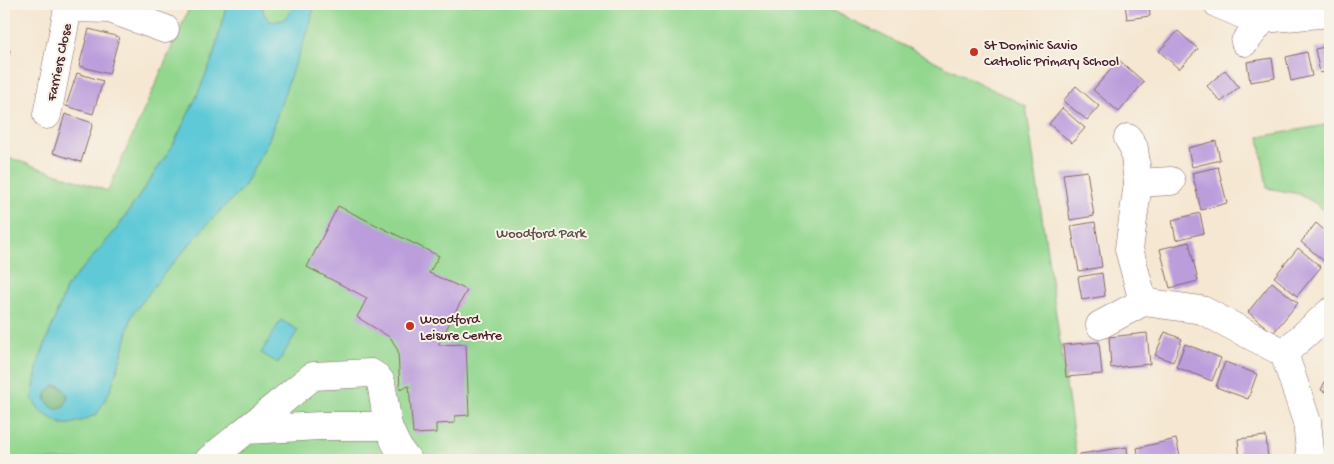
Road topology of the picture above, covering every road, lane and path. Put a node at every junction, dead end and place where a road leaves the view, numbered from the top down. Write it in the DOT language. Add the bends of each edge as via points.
graph roads {
  1 [pos="1218,4"];
  2 [pos="67,6"];
  3 [pos="1330,9"];
  4 [pos="1263,19"];
  5 [pos="165,29"];
  6 [pos="1245,42"];
  7 [pos="47,115"];
  8 [pos="1128,138"];
  9 [pos="1171,181"];
  10 [pos="1138,183"];
  11 [pos="1143,302"];
  12 [pos="1330,312"];
  13 [pos="1100,325"];
  14 [pos="1284,353"];
  15 [pos="388,426"];
  16 [pos="246,430"];
  17 [pos="209,460"];
  18 [pos="408,460"];
  19 [pos="1311,460"];
  1 -- 4 [label="street"];
  2 -- 5 [label="street, Farriers Close" via="110,9"];
  2 -- 7 [label="street, Farriers Close"];
  3 -- 4 [label="street" via="1320,14"];
  4 -- 6 [label="street"];
  8 -- 10 [label="street" via="1134,148"];
  9 -- 10 [label="street"];
  10 -- 11 [label="street" via="1129,249"];
  11 -- 13 [label="street"];
  11 -- 14 [label="street" via="1202,310"];
  12 -- 14 [label="street"];
  14 -- 19 [label="street" via="1307,422"];
  15 -- 16 [label="street"];
  15 -- 16 [label="street" via="381,382 371,373 313,376"];
  15 -- 18 [label="street"];
  16 -- 17 [label="street"];
}
